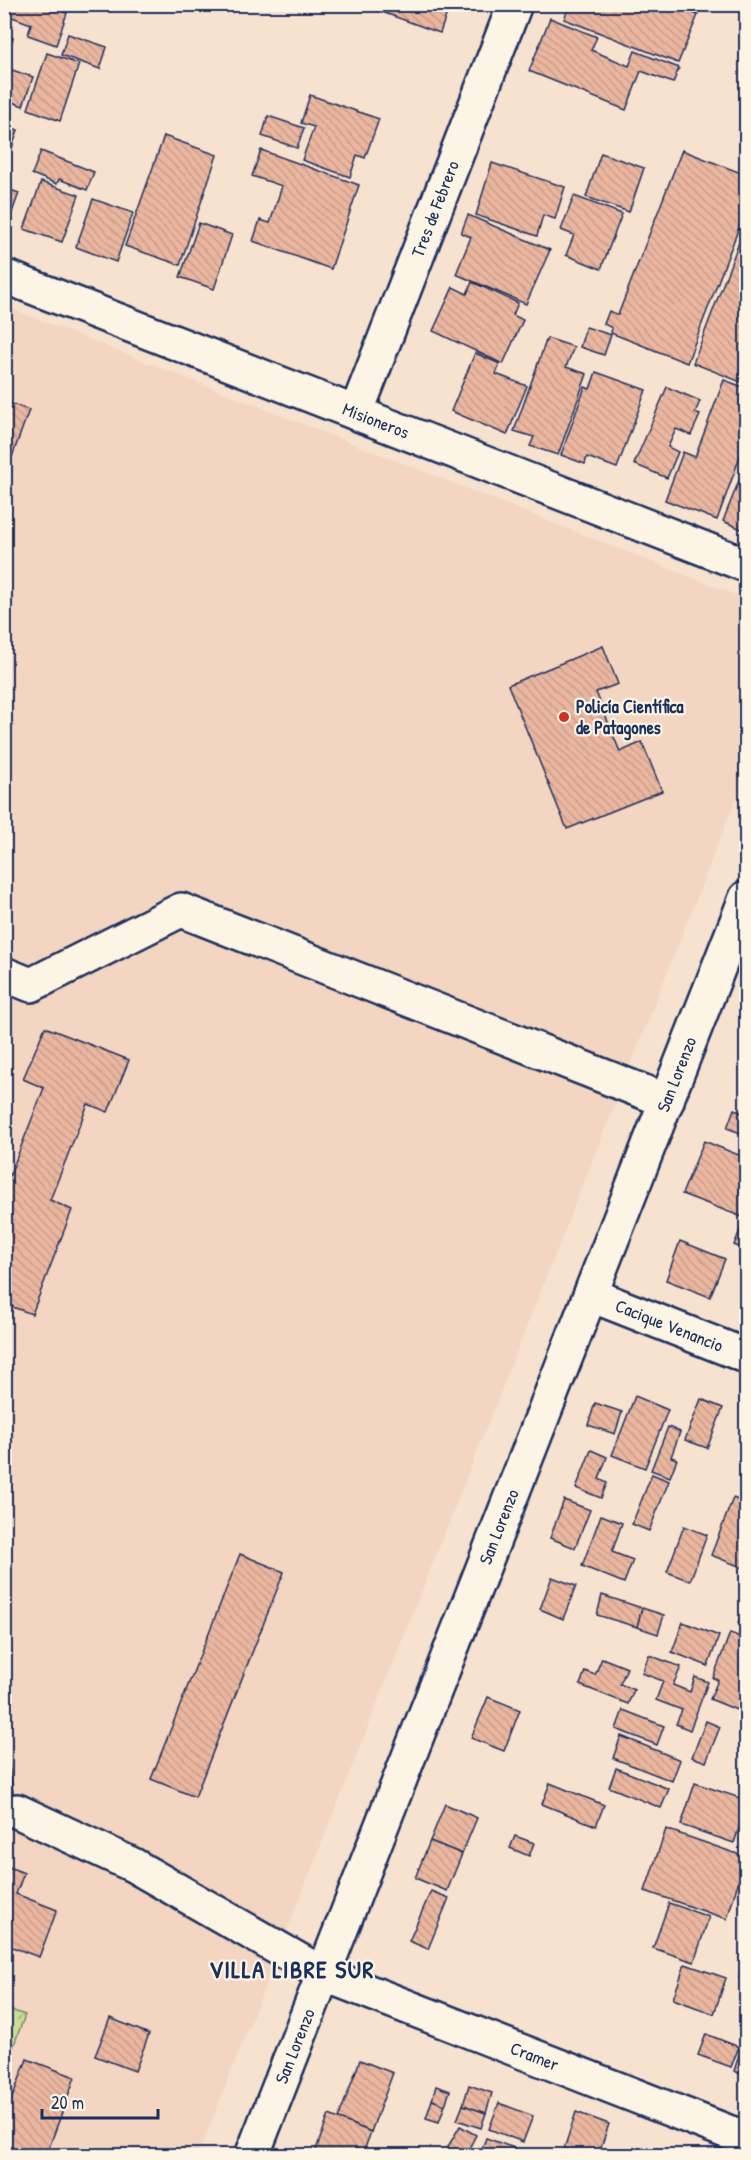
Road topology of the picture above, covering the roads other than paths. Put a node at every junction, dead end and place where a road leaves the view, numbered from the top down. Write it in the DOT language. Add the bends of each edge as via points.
graph roads {
  1 [pos="515,4"];
  2 [pos="4,276"];
  3 [pos="356,413"];
  4 [pos="747,565"];
  5 [pos="747,898"];
  6 [pos="4,974"];
  7 [pos="667,1101"];
  8 [pos="591,1295"];
  9 [pos="747,1356"];
  10 [pos="17,1811"];
  11 [pos="323,1974"];
  12 [pos="747,2139"];
  13 [pos="252,2156"];
  1 -- 3 [label="street, Tres de Febrero"];
  2 -- 3 [label="street, Misioneros"];
  3 -- 4 [label="street, Misioneros"];
  5 -- 7 [label="street, San Lorenzo"];
  6 -- 7 [label="street" via="31,985 181,910"];
  7 -- 8 [label="street, San Lorenzo"];
  8 -- 9 [label="street, Cacique Venancio"];
  8 -- 11 [label="street, San Lorenzo"];
  10 -- 11 [label="street, Cramer" via="133,1865"];
  11 -- 12 [label="street, Cramer"];
  11 -- 13 [label="street, San Lorenzo"];
}
